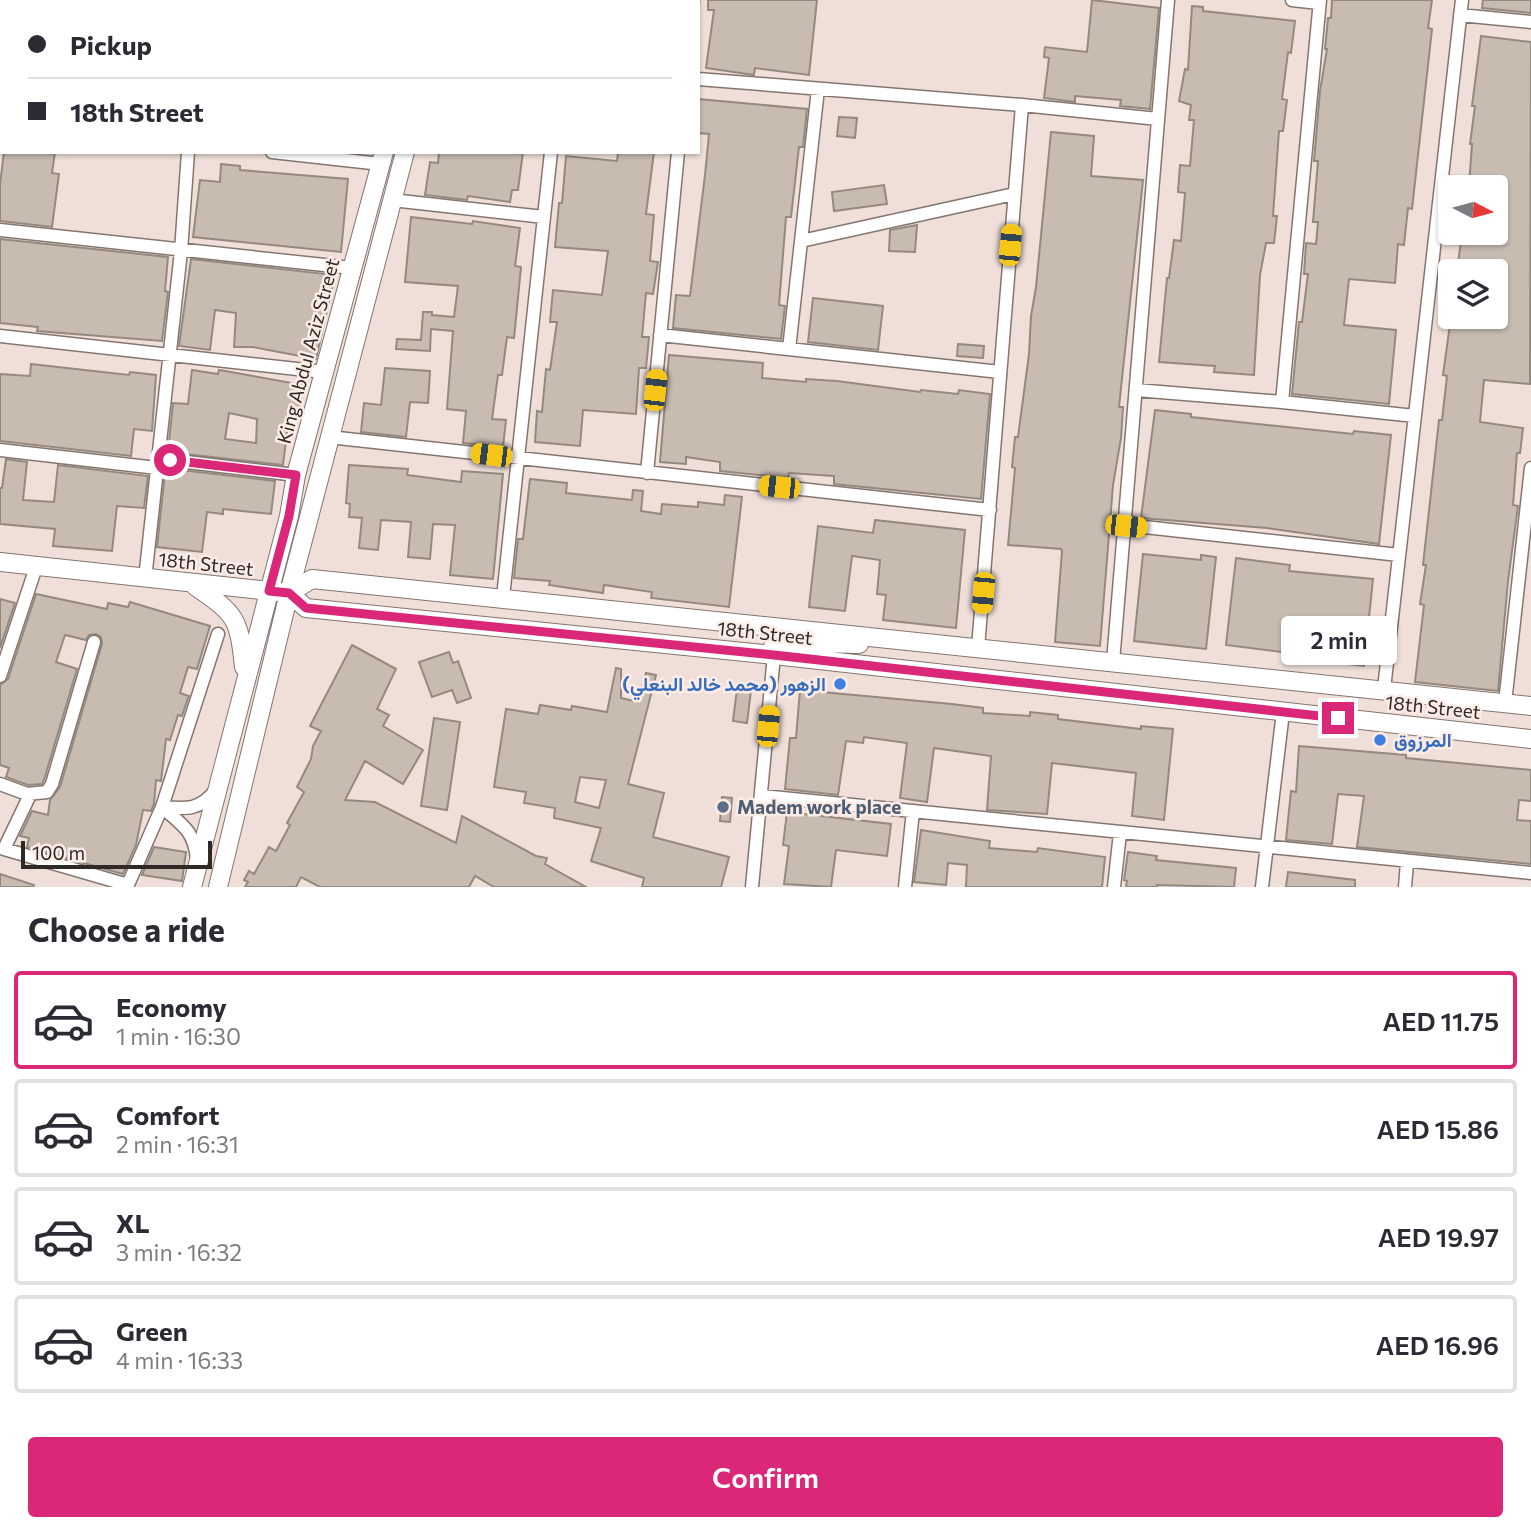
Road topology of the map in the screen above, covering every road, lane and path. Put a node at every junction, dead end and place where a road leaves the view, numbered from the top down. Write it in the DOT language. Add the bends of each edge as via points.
graph roads {
  1 [pos="1168,0"];
  2 [pos="1292,0"];
  3 [pos="1462,0"];
  4 [pos="1320,1"];
  5 [pos="1460,15"];
  6 [pos="1531,22"];
  7 [pos="700,79"];
  8 [pos="818,89"];
  9 [pos="1022,105"];
  10 [pos="1158,119"];
  11 [pos="188,154"];
  12 [pos="309,154"];
  13 [pos="404,154"];
  14 [pos="551,154"];
  15 [pos="678,154"];
  16 [pos="382,158"];
  17 [pos="1014,194"];
  18 [pos="392,200"];
  19 [pos="544,218"];
  20 [pos="0,230"];
  21 [pos="801,241"];
  22 [pos="181,251"];
  23 [pos="352,268"];
  24 [pos="660,335"];
  25 [pos="0,337"];
  26 [pos="789,349"];
  27 [pos="169,355"];
  28 [pos="324,372"];
  29 [pos="1000,372"];
  30 [pos="1136,390"];
  31 [pos="1282,401"];
  32 [pos="1415,416"];
  33 [pos="329,437"];
  34 [pos="0,450"];
  35 [pos="518,458"];
  36 [pos="157,467"];
  37 [pos="1531,468"];
  38 [pos="647,473"];
  39 [pos="296,475"];
  40 [pos="990,510"];
  41 [pos="1126,526"];
  42 [pos="1399,555"];
  43 [pos="1525,560"];
  44 [pos="0,562"];
  45 [pos="36,567"];
  46 [pos="145,579"];
  47 [pos="192,584"];
  48 [pos="269,591"];
  49 [pos="289,593"];
  50 [pos="503,597"];
  51 [pos="218,634"];
  52 [pos="94,642"];
  53 [pos="922,642"];
  54 [pos="978,648"];
  55 [pos="774,655"];
  56 [pos="1113,662"];
  57 [pos="0,676"];
  58 [pos="245,679"];
  59 [pos="1384,689"];
  60 [pos="1505,703"];
  61 [pos="1531,706"];
  62 [pos="1283,712"];
  63 [pos="1531,738"];
  64 [pos="0,784"];
  65 [pos="217,788"];
  66 [pos="27,794"];
  67 [pos="762,796"];
  68 [pos="162,807"];
  69 [pos="914,811"];
  70 [pos="1119,832"];
  71 [pos="1268,848"];
  72 [pos="1,852"];
  73 [pos="1408,862"];
  74 [pos="198,866"];
  75 [pos="1531,873"];
  76 [pos="127,886"];
  77 [pos="192,887"];
  78 [pos="218,887"];
  79 [pos="752,887"];
  80 [pos="905,887"];
  81 [pos="1114,887"];
  82 [pos="1262,887"];
  83 [pos="1405,887"];
  1 -- 10 [label="street"];
  2 -- 4 [label="street"];
  3 -- 5 [label="street"];
  4 -- 31 [label="street"];
  5 -- 6 [label="street"];
  5 -- 32 [label="street"];
  7 -- 8 [label="street"];
  8 -- 9 [label="street"];
  8 -- 21 [label="street"];
  9 -- 10 [label="street"];
  9 -- 17 [label="street"];
  10 -- 30 [label="street"];
  11 -- 22 [label="street"];
  12 -- 16 [label="street"];
  13 -- 18 [label="street"];
  14 -- 19 [label="street"];
  15 -- 24 [label="street"];
  16 -- 23 [label="street, King Abdul Aziz Street"];
  17 -- 21 [label="street"];
  17 -- 29 [label="street"];
  18 -- 19 [label="street"];
  18 -- 33 [label="street"];
  19 -- 35 [label="street"];
  20 -- 22 [label="street"];
  21 -- 26 [label="street"];
  22 -- 23 [label="street"];
  22 -- 27 [label="street"];
  23 -- 28 [label="street, King Abdul Aziz Street"];
  24 -- 26 [label="street"];
  24 -- 38 [label="street"];
  25 -- 27 [label="street"];
  26 -- 29 [label="street"];
  27 -- 28 [label="street"];
  27 -- 36 [label="street"];
  28 -- 39 [label="street, King Abdul Aziz Street"];
  29 -- 40 [label="street"];
  30 -- 31 [label="street"];
  30 -- 41 [label="street"];
  31 -- 32 [label="street"];
  32 -- 42 [label="street"];
  33 -- 35 [label="street"];
  33 -- 49 [label="street"];
  34 -- 36 [label="street"];
  35 -- 38 [label="street"];
  35 -- 50 [label="street"];
  36 -- 39 [label="street" via="170,460"];
  36 -- 46 [label="street"];
  37 -- 43 [label="street"];
  38 -- 40 [label="street"];
  39 -- 48 [label="street, King Abdul Aziz Street"];
  40 -- 54 [label="street"];
  41 -- 42 [label="street"];
  41 -- 56 [label="street"];
  42 -- 59 [label="street"];
  43 -- 60 [label="street"];
  44 -- 45 [label="street, 18th Street"];
  45 -- 46 [label="street, 18th Street"];
  45 -- 57 [label="street"];
  46 -- 47 [label="street, 18th Street"];
  47 -- 48 [label="street, 18th Street"];
  47 -- 58 [label="street" via="223,605 238,624"];
  48 -- 49 [label="street, 18th Street"];
  48 -- 58 [label="street, King Abdul Aziz Street"];
  49 -- 50 [label="street" via="312,579"];
  49 -- 55 [label="street, 18th Street" via="306,608"];
  49 -- 78 [label="street"];
  50 -- 53 [label="street"];
  51 -- 68 [label="street"];
  52 -- 66 [label="street" via="51,784 47,792"];
  53 -- 54 [label="street"];
  53 -- 55 [label="street" via="779,642 773,647"];
  54 -- 56 [label="street"];
  55 -- 62 [label="street, 18th Street"];
  55 -- 67 [label="street"];
  56 -- 59 [label="street"];
  58 -- 65 [label="street, King Abdul Aziz Street"];
  59 -- 60 [label="street"];
  60 -- 61 [label="street"];
  62 -- 63 [label="street, 18th Street"];
  62 -- 71 [label="street"];
  64 -- 66 [label="street"];
  65 -- 68 [label="street" via="195,808"];
  65 -- 74 [label="street, King Abdul Aziz Street"];
  66 -- 72 [label="street"];
  67 -- 69 [label="street"];
  67 -- 79 [label="street"];
  68 -- 74 [label="street" via="190,831"];
  68 -- 76 [label="street"];
  69 -- 70 [label="street"];
  69 -- 80 [label="street"];
  70 -- 71 [label="street"];
  70 -- 81 [label="street"];
  71 -- 73 [label="street"];
  71 -- 82 [label="street"];
  72 -- 76 [label="street"];
  73 -- 75 [label="street"];
  73 -- 83 [label="street"];
  74 -- 77 [label="street, King Abdul Aziz Street"];
}
